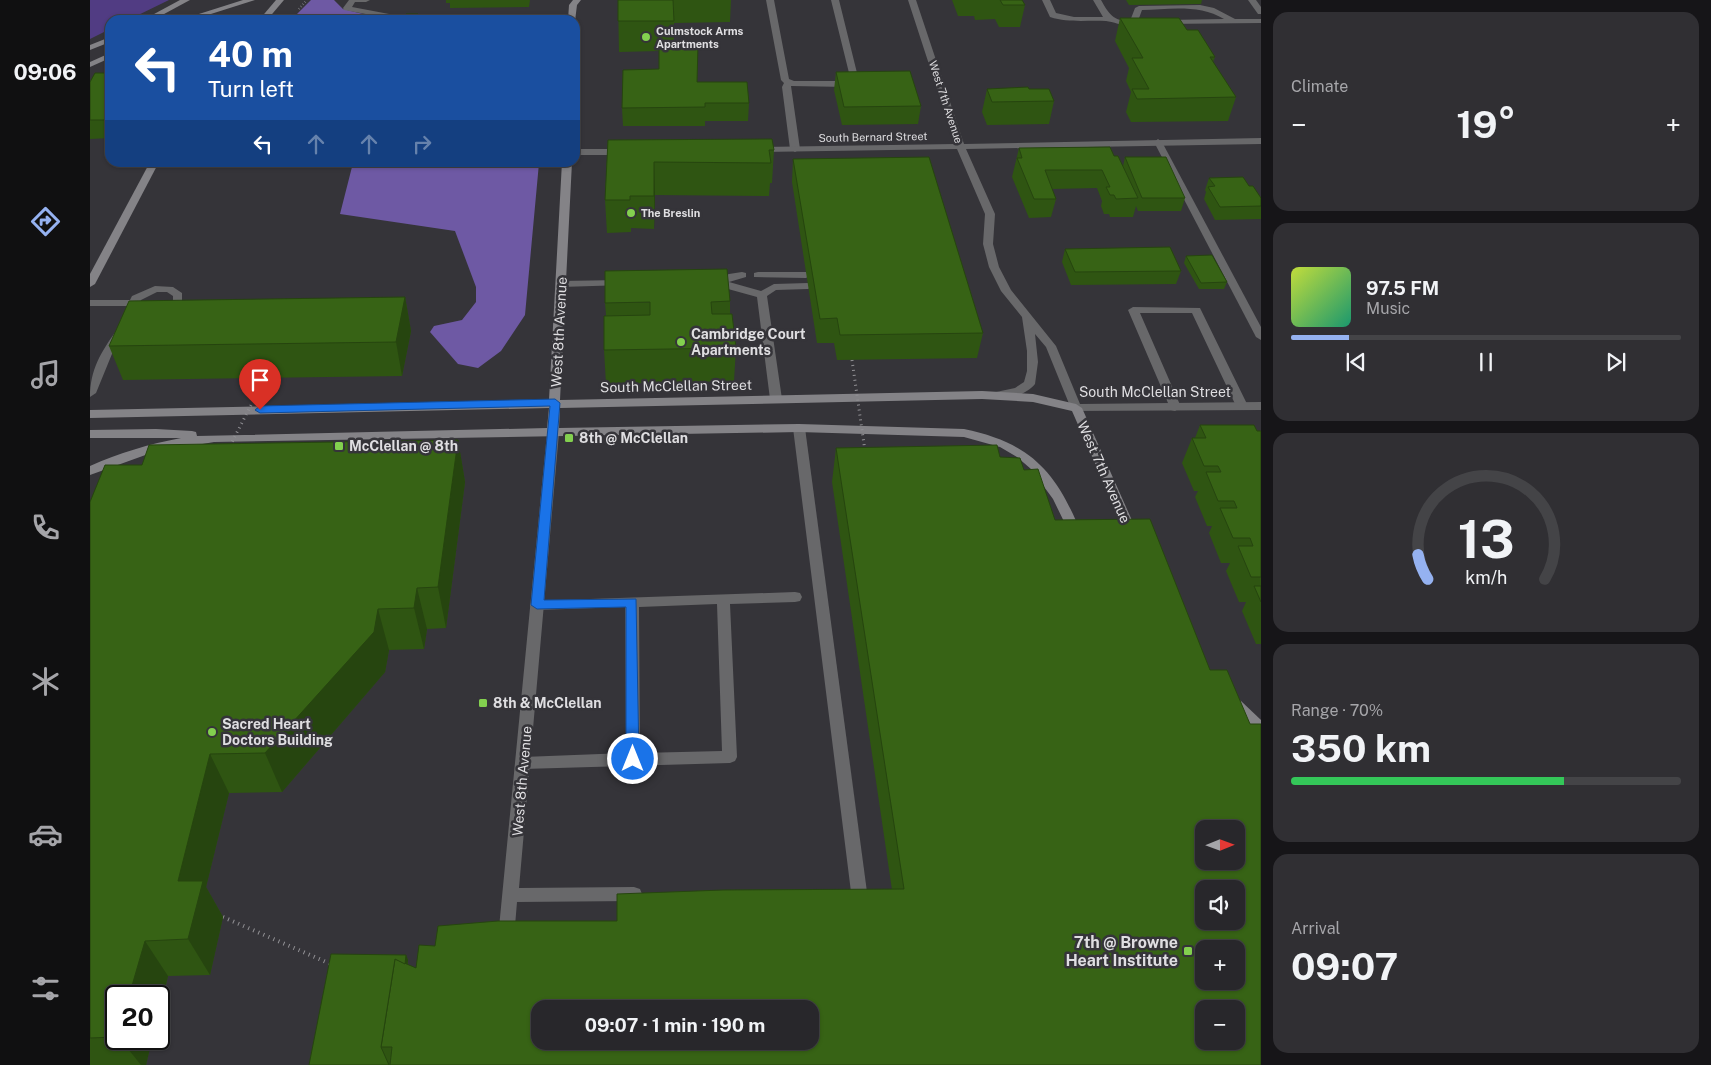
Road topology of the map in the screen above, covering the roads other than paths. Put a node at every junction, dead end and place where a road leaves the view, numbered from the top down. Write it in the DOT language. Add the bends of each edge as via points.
graph roads {
  1 [pos="186,0"];
  2 [pos="251,0"];
  3 [pos="280,0"];
  4 [pos="366,0"];
  5 [pos="577,0"];
  6 [pos="770,0"];
  7 [pos="835,0"];
  8 [pos="912,0"];
  9 [pos="1046,0"];
  10 [pos="1098,0"];
  11 [pos="1252,0"];
  12 [pos="1261,12"];
  13 [pos="157,15"];
  14 [pos="201,15"];
  15 [pos="267,15"];
  16 [pos="385,15"];
  17 [pos="572,15"];
  18 [pos="1108,19"];
  19 [pos="1233,21"];
  20 [pos="1261,21"];
  21 [pos="1133,23"];
  22 [pos="1143,23"];
  23 [pos="1152,23"];
  24 [pos="105,40"];
  25 [pos="90,48"];
  26 [pos="105,58"];
  27 [pos="90,65"];
  28 [pos="788,83"];
  29 [pos="1158,142"];
  30 [pos="1261,142"];
  31 [pos="960,147"];
  32 [pos="751,150"];
  33 [pos="795,150"];
  34 [pos="580,152"];
  35 [pos="634,152"];
  36 [pos="152,167"];
  37 [pos="567,167"];
  38 [pos="758,275"];
  39 [pos="806,275"];
  40 [pos="742,276"];
  41 [pos="702,282"];
  42 [pos="720,282"];
  43 [pos="636,283"];
  44 [pos="90,284"];
  45 [pos="561,284"];
  46 [pos="808,286"];
  47 [pos="762,295"];
  48 [pos="90,302"];
  49 [pos="134,303"];
  50 [pos="1022,311"];
  51 [pos="160,315"];
  52 [pos="1261,336"];
  53 [pos="90,393"];
  54 [pos="1000,395"];
  55 [pos="776,399"];
  56 [pos="555,403"];
  57 [pos="1242,406"];
  58 [pos="1261,406"];
  59 [pos="1175,407"];
  60 [pos="1076,408"];
  61 [pos="90,414"];
  62 [pos="799,428"];
  63 [pos="553,433"];
  64 [pos="90,434"];
  65 [pos="214,438"];
  66 [pos="90,471"];
  67 [pos="1080,546"];
  68 [pos="1138,548"];
  69 [pos="795,597"];
  70 [pos="723,600"];
  71 [pos="632,602"];
  72 [pos="537,605"];
  73 [pos="1228,697"];
  74 [pos="1261,729"];
  75 [pos="633,759"];
  76 [pos="523,763"];
  77 [pos="839,893"];
  78 [pos="651,894"];
  79 [pos="512,895"];
  80 [pos="505,950"];
  1 -- 13 [label="street"];
  2 -- 14 [label="street"];
  3 -- 15 [label="street"];
  4 -- 16 [label="street" via="353,0 347,8"];
  5 -- 17 [label="street"];
  6 -- 28 [label="street"];
  7 -- 28 [label="street" via="854,77 848,84"];
  8 -- 31 [label="street, West 7th Avenue"];
  9 -- 18 [label="street" via="1053,15 1058,17"];
  10 -- 18 [label="street"];
  11 -- 12 [label="street"];
  18 -- 21 [label="street"];
  19 -- 20 [label="street"];
  19 -- 21 [label="street" via="1208,7 1185,7 1139,8"];
  19 -- 23 [label="street"];
  21 -- 22 [label="street"];
  24 -- 25 [label="street"];
  26 -- 27 [label="street"];
  28 -- 33 [label="street"];
  29 -- 30 [label="street, South Bernard Street"];
  29 -- 31 [label="street, South Bernard Street"];
  29 -- 52 [label="street"];
  31 -- 33 [label="street, South Bernard Street" via="821,153"];
  31 -- 50 [label="street, West 7th Avenue" via="990,214 988,244 994,267 1006,291"];
  32 -- 33 [label="street, South Bernard Street"];
  34 -- 35 [label="street"];
  36 -- 44 [label="street"];
  37 -- 45 [label="street, West 8th Avenue"];
  38 -- 39 [label="street"];
  40 -- 42 [label="street"];
  41 -- 42 [label="street"];
  42 -- 47 [label="street"];
  43 -- 45 [label="street"];
  45 -- 56 [label="street, West 8th Avenue"];
  46 -- 47 [label="street" via="774,287"];
  47 -- 55 [label="street"];
  48 -- 49 [label="street"];
  49 -- 51 [label="street" via="133,307 139,314"];
  49 -- 51 [label="street" via="141,294 155,289 175,291 178,304"];
  50 -- 54 [label="street, West 7th Avenue" via="1030,330 1031,382 1020,390"];
  50 -- 60 [label="street, West 7th Avenue" via="1051,346"];
  51 -- 53 [label="street" via="134,325 113,340"];
  54 -- 55 [label="street, South McClellan Street"];
  54 -- 60 [label="street, South McClellan Street" via="1033,398"];
  55 -- 56 [label="street, South McClellan Street"];
  56 -- 61 [label="street, South McClellan Street"];
  56 -- 63 [label="street, West 8th Avenue"];
  57 -- 58 [label="street, South McClellan Street"];
  57 -- 59 [label="street, South McClellan Street"];
  57 -- 59 [label="street" via="1196,310 1133,310"];
  59 -- 60 [label="street, South McClellan Street"];
  60 -- 68 [label="street, West 7th Avenue"];
  62 -- 63 [label="street"];
  62 -- 67 [label="street" via="982,435 1019,452 1049,480 1062,500"];
  62 -- 77 [label="street" via="859,892"];
  63 -- 65 [label="street"];
  63 -- 72 [label="street, West 8th Avenue"];
  64 -- 65 [label="street" via="156,432"];
  65 -- 66 [label="street" via="162,444"];
  69 -- 70 [label="street"];
  70 -- 71 [label="street"];
  70 -- 75 [label="street" via="730,757"];
  71 -- 72 [label="street"];
  71 -- 75 [label="street"];
  72 -- 76 [label="street, West 8th Avenue"];
  73 -- 74 [label="street"];
  75 -- 76 [label="street"];
  76 -- 79 [label="street, West 8th Avenue"];
  78 -- 79 [label="street"];
  79 -- 80 [label="street, West 8th Avenue"];
}
